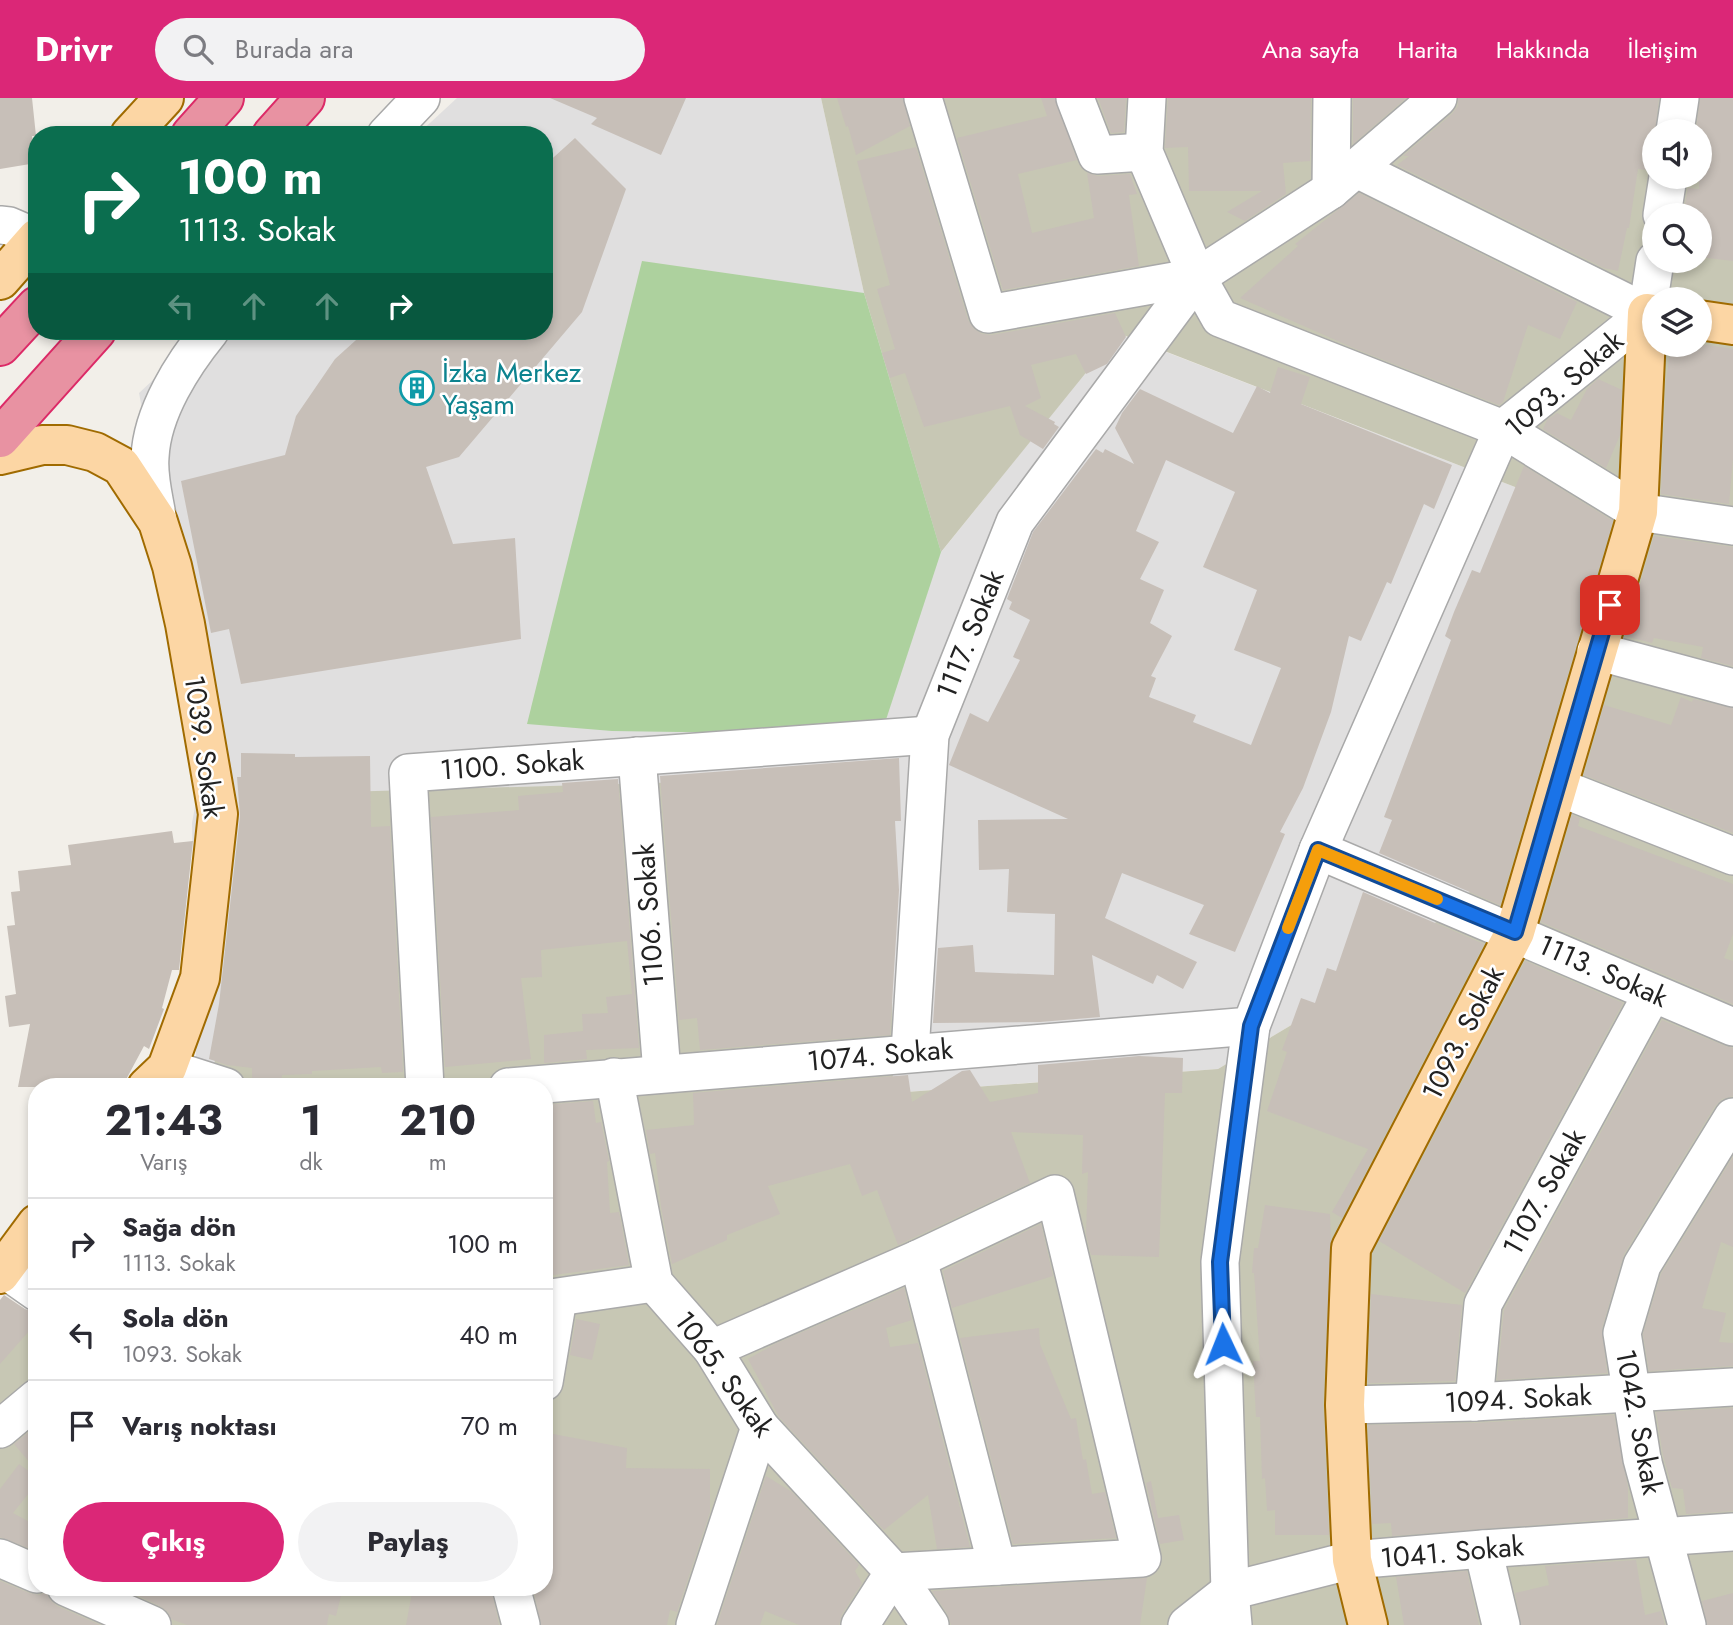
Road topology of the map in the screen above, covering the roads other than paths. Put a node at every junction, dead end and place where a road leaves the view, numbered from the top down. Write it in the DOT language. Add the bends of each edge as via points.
graph roads {
  1 [pos="164,98"];
  2 [pos="224,98"];
  3 [pos="305,98"];
  4 [pos="421,98"];
  5 [pos="923,98"];
  6 [pos="1075,98"];
  7 [pos="1147,98"];
  8 [pos="1332,98"];
  9 [pos="1438,98"];
  10 [pos="1680,98"];
  11 [pos="1677,119"];
  12 [pos="138,126"];
  13 [pos="199,126"];
  14 [pos="280,126"];
  15 [pos="395,126"];
  16 [pos="1144,152"];
  17 [pos="1343,179"];
  18 [pos="0,225"];
  19 [pos="28,234"];
  20 [pos="28,248"];
  21 [pos="1197,277"];
  22 [pos="0,280"];
  23 [pos="1642,310"];
  24 [pos="28,316"];
  25 [pos="1642,319"];
  26 [pos="1712,322"];
  27 [pos="1733,325"];
  28 [pos="88,340"];
  29 [pos="203,340"];
  30 [pos="0,346"];
  31 [pos="1647,357"];
  32 [pos="1503,429"];
  33 [pos="0,438"];
  34 [pos="0,456"];
  35 [pos="135,461"];
  36 [pos="1638,512"];
  37 [pos="1733,526"];
  38 [pos="1596,651"];
  39 [pos="1733,688"];
  40 [pos="930,735"];
  41 [pos="637,756"];
  42 [pos="1559,787"];
  43 [pos="1318,850"];
  44 [pos="1733,856"];
  45 [pos="1515,932"];
  46 [pos="1652,994"];
  47 [pos="1251,1026"];
  48 [pos="1733,1027"];
  49 [pos="910,1052"];
  50 [pos="662,1073"];
  51 [pos="157,1077"];
  52 [pos="614,1077"];
  53 [pos="425,1078"];
  54 [pos="553,1083"];
  55 [pos="1733,1117"];
  56 [pos="28,1236"];
  57 [pos="918,1259"];
  58 [pos="2,1272"];
  59 [pos="654,1283"];
  60 [pos="28,1287"];
  61 [pos="553,1298"];
  62 [pos="712,1349"];
  63 [pos="1733,1387"];
  64 [pos="1632,1394"];
  65 [pos="1474,1402"];
  66 [pos="1345,1405"];
  67 [pos="28,1406"];
  68 [pos="760,1427"];
  69 [pos="0,1429"];
  70 [pos="1733,1532"];
  71 [pos="1665,1537"];
  72 [pos="1483,1549"];
  73 [pos="0,1558"];
  74 [pos="1352,1560"];
  75 [pos="998,1566"];
  76 [pos="28,1570"];
  77 [pos="894,1572"];
  78 [pos="86,1596"];
  79 [pos="513,1596"];
  80 [pos="1231,1608"];
  81 [pos="152,1625"];
  82 [pos="521,1625"];
  83 [pos="695,1625"];
  84 [pos="860,1625"];
  85 [pos="930,1625"];
  86 [pos="1187,1625"];
  87 [pos="1368,1625"];
  88 [pos="1501,1625"];
  89 [pos="1687,1625"];
  1 -- 12 [label="main road"];
  2 -- 13 [label="highway"];
  3 -- 14 [label="highway"];
  4 -- 15 [label="street"];
  5 -- 21 [label="street" via="988,314"];
  6 -- 16 [label="street" via="1097,155"];
  7 -- 16 [label="street"];
  8 -- 17 [label="street"];
  9 -- 17 [label="street"];
  10 -- 11 [label="street"];
  16 -- 21 [label="street"];
  17 -- 21 [label="street"];
  17 -- 23 [label="street"];
  18 -- 19 [label="street"];
  20 -- 22 [label="main road"];
  21 -- 32 [label="street" via="1220,318"];
  21 -- 40 [label="street, 1117. Sokak" via="1015,522"];
  24 -- 30 [label="highway"];
  25 -- 32 [label="street, 1093. Sokak"];
  26 -- 27 [label="main road"];
  28 -- 33 [label="highway"];
  29 -- 35 [label="street" via="189,356"];
  31 -- 36 [label="main road, 1093. Sokak"];
  32 -- 36 [label="street"];
  32 -- 43 [label="street, 1093. Sokak"];
  34 -- 35 [label="main road" via="42,445 67,445"];
  35 -- 51 [label="main road, 1039. Sokak" via="172,566 218,814 200,978"];
  36 -- 37 [label="street"];
  36 -- 38 [label="main road, 1093. Sokak"];
  38 -- 39 [label="street"];
  38 -- 42 [label="main road, 1093. Sokak"];
  40 -- 41 [label="street, 1100. Sokak"];
  40 -- 49 [label="street, 1117. Sokak"];
  41 -- 50 [label="street, 1106. Sokak"];
  41 -- 53 [label="street, 1100. Sokak" via="408,773"];
  42 -- 44 [label="street"];
  42 -- 45 [label="main road, 1093. Sokak"];
  43 -- 45 [label="street, 1113. Sokak"];
  43 -- 47 [label="street, 1093. Sokak"];
  45 -- 46 [label="street, 1113. Sokak"];
  45 -- 66 [label="main road, 1093. Sokak" via="1351,1248"];
  46 -- 48 [label="street, 1113. Sokak"];
  46 -- 65 [label="street, 1107. Sokak" via="1483,1304"];
  47 -- 49 [label="street, 1074. Sokak"];
  47 -- 80 [label="street, 1093. Sokak" via="1220,1262"];
  49 -- 50 [label="street, 1074. Sokak"];
  50 -- 52 [label="street, 1074. Sokak"];
  52 -- 54 [label="street, 1074. Sokak"];
  52 -- 59 [label="street, 1065. Sokak"];
  55 -- 64 [label="street, 1042. Sokak" via="1642,1265 1622,1334"];
  56 -- 58 [label="main road"];
  57 -- 62 [label="street"];
  57 -- 75 [label="street"];
  57 -- 75 [label="street" via="1055,1194 1142,1558"];
  58 -- 60 [label="street"];
  59 -- 61 [label="street"];
  59 -- 62 [label="street, 1065. Sokak"];
  62 -- 68 [label="street, 1065. Sokak"];
  63 -- 64 [label="street, 1094. Sokak"];
  64 -- 65 [label="street, 1094. Sokak"];
  64 -- 71 [label="street, 1042. Sokak" via="1642,1459"];
  65 -- 66 [label="street, 1094. Sokak"];
  66 -- 74 [label="main road, 1093. Sokak"];
  67 -- 69 [label="street"];
  68 -- 77 [label="street, 1065. Sokak"];
  68 -- 83 [label="street"];
  70 -- 71 [label="street, 1041. Sokak"];
  71 -- 72 [label="street, 1041. Sokak"];
  71 -- 89 [label="street, 1042. Sokak"];
  72 -- 74 [label="street, 1041. Sokak"];
  72 -- 88 [label="street"];
  73 -- 76 [label="street"];
  74 -- 80 [label="street, 1041. Sokak"];
  74 -- 87 [label="main road, 1093. Sokak"];
  75 -- 77 [label="street"];
  77 -- 84 [label="street"];
  77 -- 85 [label="street, 1065. Sokak"];
  78 -- 81 [label="street"];
  79 -- 82 [label="street"];
  80 -- 86 [label="street, 1041. Sokak"];
}
